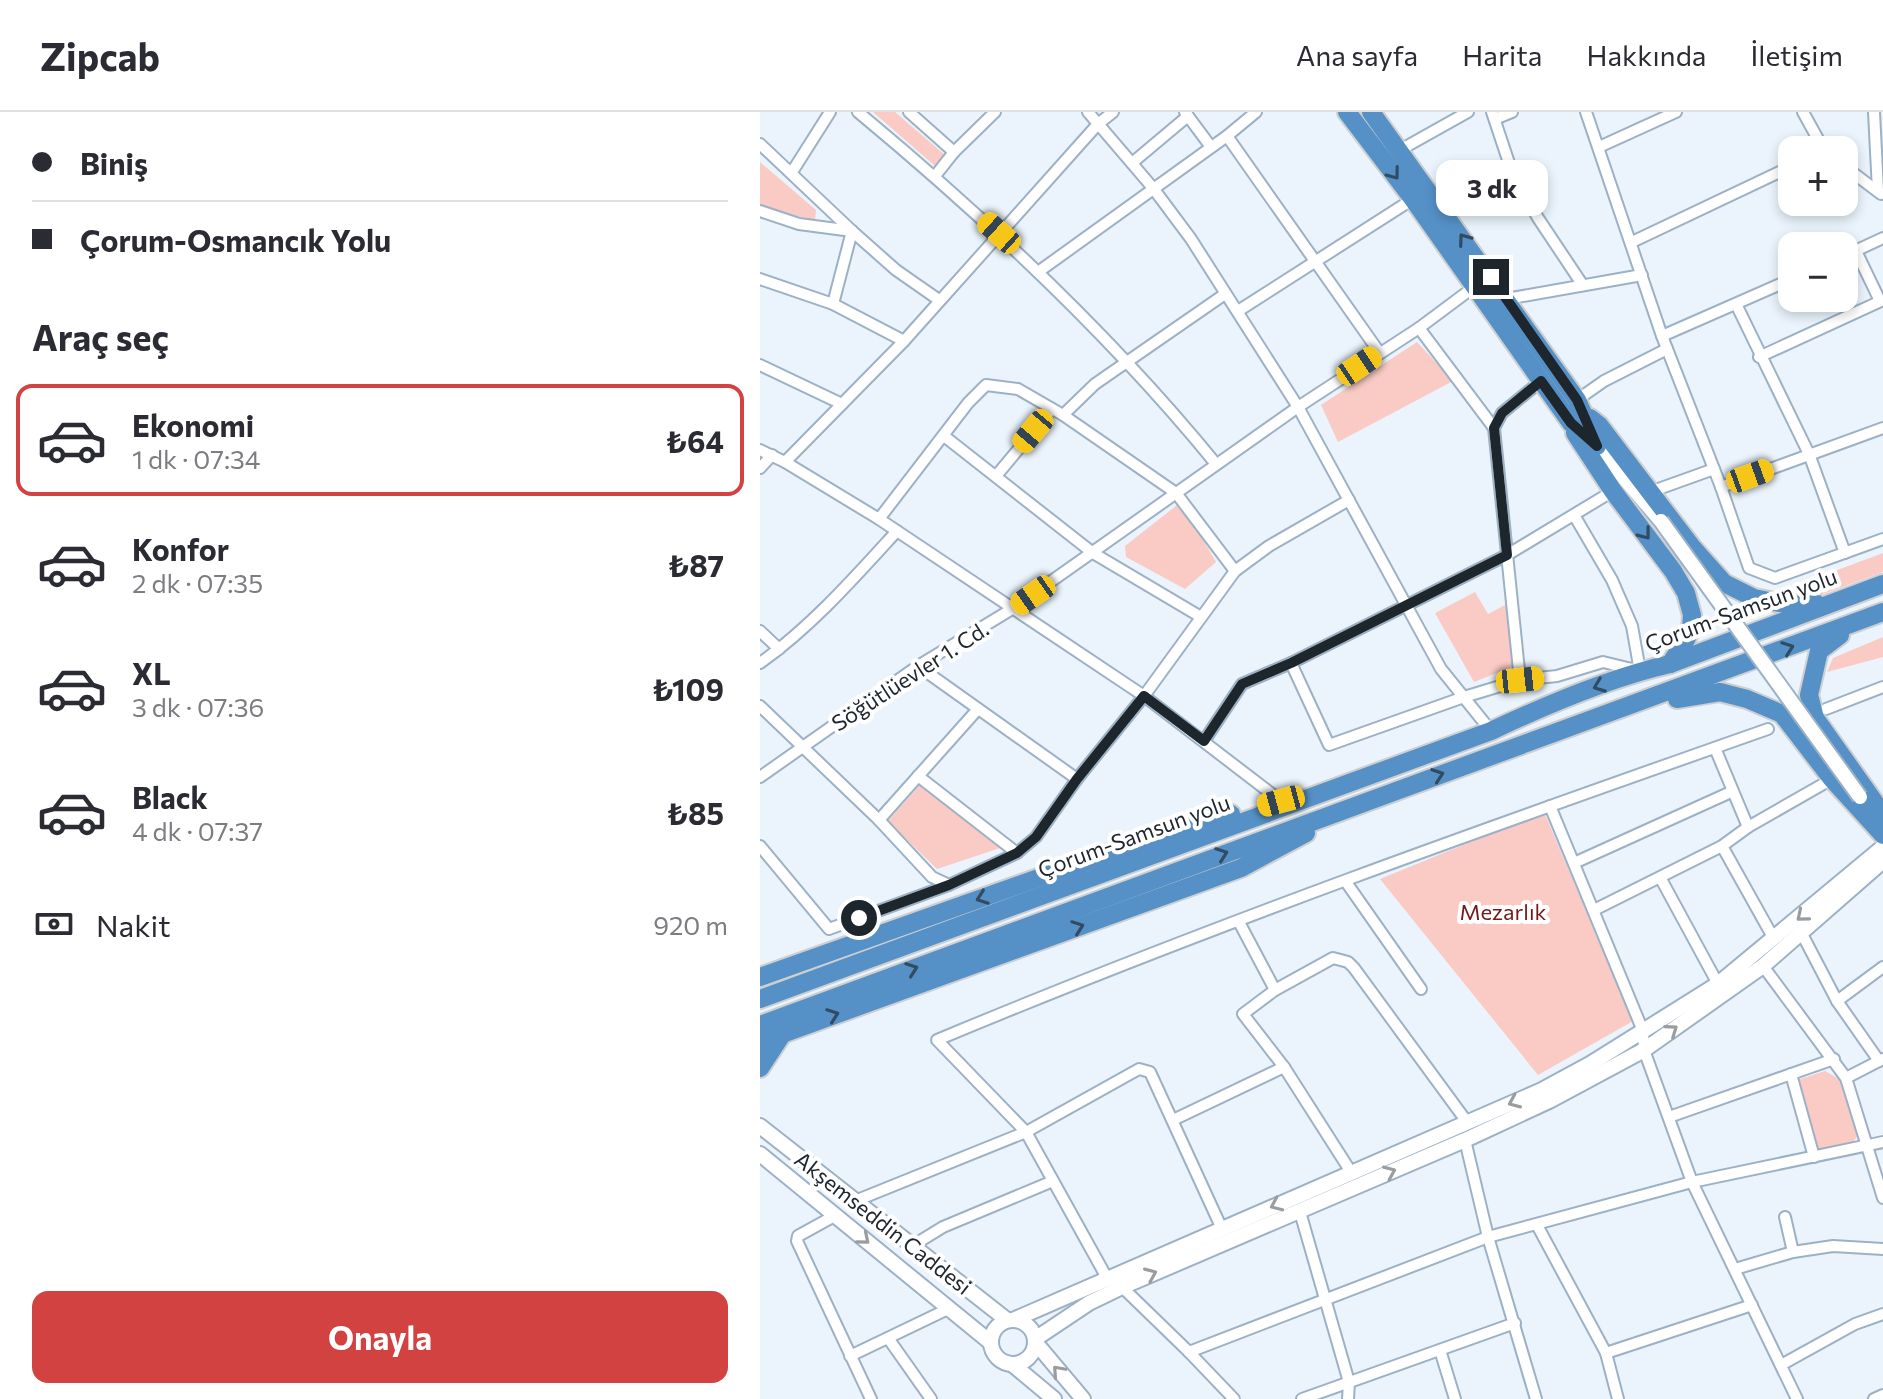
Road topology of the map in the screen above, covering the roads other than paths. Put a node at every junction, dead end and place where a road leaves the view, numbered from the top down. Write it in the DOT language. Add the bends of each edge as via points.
graph roads {
  1 [pos="830,112"];
  2 [pos="858,112"];
  3 [pos="909,112"];
  4 [pos="995,112"];
  5 [pos="1088,112"];
  6 [pos="1113,112"];
  7 [pos="1256,112"];
  8 [pos="1347,112"];
  9 [pos="1371,112"];
  10 [pos="1468,112"];
  11 [pos="1512,112"];
  12 [pos="1586,112"];
  13 [pos="1676,112"];
  14 [pos="1803,112"];
  15 [pos="1874,112"];
  16 [pos="1187,114"];
  17 [pos="1494,116"];
  18 [pos="1098,124"];
  19 [pos="1227,136"];
  20 [pos="1816,136"];
  21 [pos="760,144"];
  22 [pos="1211,147"];
  23 [pos="1599,147"];
  24 [pos="1400,150"];
  25 [pos="954,152"];
  26 [pos="1132,163"];
  27 [pos="792,172"];
  28 [pos="1778,173"];
  29 [pos="935,176"];
  30 [pos="1858,176"];
  31 [pos="1153,188"];
  32 [pos="1880,193"];
  33 [pos="1413,199"];
  34 [pos="760,211"];
  35 [pos="852,231"];
  36 [pos="999,233"];
  37 [pos="1883,238"];
  38 [pos="1632,242"];
  39 [pos="1858,250"];
  40 [pos="1858,255"];
  41 [pos="1316,262"];
  42 [pos="1038,272"];
  43 [pos="1642,275"];
  44 [pos="760,279"];
  45 [pos="1582,284"];
  46 [pos="1778,285"];
  47 [pos="1474,287"];
  48 [pos="1225,294"];
  49 [pos="1506,299"];
  50 [pos="939,300"];
  51 [pos="1882,300"];
  52 [pos="833,304"];
  53 [pos="1736,304"];
  54 [pos="1238,311"];
  55 [pos="1419,328"];
  56 [pos="1662,336"];
  57 [pos="904,341"];
  58 [pos="1667,349"];
  59 [pos="1379,352"];
  60 [pos="1759,357"];
  61 [pos="1128,360"];
  62 [pos="760,365"];
  63 [pos="1541,381"];
  64 [pos="842,404"];
  65 [pos="1298,407"];
  66 [pos="1052,409"];
  67 [pos="1578,413"];
  68 [pos="1063,415"];
  69 [pos="1494,428"];
  70 [pos="1883,428"];
  71 [pos="944,436"];
  72 [pos="1597,446"];
  73 [pos="760,450"];
  74 [pos="1809,454"];
  75 [pos="772,455"];
  76 [pos="785,462"];
  77 [pos="1216,464"];
  78 [pos="760,468"];
  79 [pos="1714,469"];
  80 [pos="996,476"];
  81 [pos="1721,487"];
  82 [pos="1613,491"];
  83 [pos="1650,492"];
  84 [pos="1176,493"];
  85 [pos="1349,500"];
  86 [pos="1574,515"];
  87 [pos="879,519"];
  88 [pos="897,531"];
  89 [pos="1883,539"];
  90 [pos="1093,553"];
  91 [pos="1845,553"];
  92 [pos="1507,555"];
  93 [pos="1235,571"];
  94 [pos="1883,584"];
  95 [pos="1832,603"];
  96 [pos="1407,605"];
  97 [pos="1012,609"];
  98 [pos="1877,614"];
  99 [pos="1201,617"];
  100 [pos="760,631"];
  101 [pos="779,649"];
  102 [pos="760,663"];
  103 [pos="1291,663"];
  104 [pos="1670,664"];
  105 [pos="918,666"];
  106 [pos="1640,671"];
  107 [pos="1520,680"];
  108 [pos="1883,687"];
  109 [pos="1144,696"];
  110 [pos="1464,697"];
  111 [pos="760,706"];
  112 [pos="978,709"];
  113 [pos="1826,709"];
  114 [pos="1578,726"];
  115 [pos="1768,729"];
  116 [pos="1491,731"];
  117 [pos="1204,741"];
  118 [pos="803,746"];
  119 [pos="1715,748"];
  120 [pos="918,776"];
  121 [pos="760,777"];
  122 [pos="1077,779"];
  123 [pos="1832,779"];
  124 [pos="1349,782"];
  125 [pos="1731,792"];
  126 [pos="1281,801"];
  127 [pos="1365,801"];
  128 [pos="1550,806"];
  129 [pos="1883,814"];
  130 [pos="879,820"];
  131 [pos="1883,825"];
  132 [pos="1748,827"];
  133 [pos="1883,835"];
  134 [pos="760,846"];
  135 [pos="1722,846"];
  136 [pos="1883,847"];
  137 [pos="1017,853"];
  138 [pos="1883,861"];
  139 [pos="1574,863"];
  140 [pos="1661,879"];
  141 [pos="1346,882"];
  142 [pos="949,885"];
  143 [pos="1594,910"];
  144 [pos="1239,922"];
  145 [pos="1802,934"];
  146 [pos="1774,939"];
  147 [pos="1763,966"];
  148 [pos="1883,967"];
  149 [pos="760,977"];
  150 [pos="1718,984"];
  151 [pos="1421,989"];
  152 [pos="1275,990"];
  153 [pos="760,999"];
  154 [pos="1837,1001"];
  155 [pos="760,1025"];
  156 [pos="1643,1031"];
  157 [pos="783,1033"];
  158 [pos="760,1042"];
  159 [pos="1644,1050"];
  160 [pos="1834,1059"];
  161 [pos="1881,1060"];
  162 [pos="1284,1067"];
  163 [pos="760,1068"];
  164 [pos="1791,1074"];
  165 [pos="1846,1078"];
  166 [pos="1669,1117"];
  167 [pos="1173,1120"];
  168 [pos="1467,1122"];
  169 [pos="760,1126"];
  170 [pos="1026,1132"];
  171 [pos="1465,1140"];
  172 [pos="1883,1142"];
  173 [pos="1868,1145"];
  174 [pos="760,1154"];
  175 [pos="1814,1157"];
  176 [pos="1351,1172"];
  177 [pos="1053,1181"];
  178 [pos="1692,1182"];
  179 [pos="1883,1198"];
  180 [pos="855,1201"];
  181 [pos="1300,1212"];
  182 [pos="836,1215"];
  183 [pos="1785,1217"];
  184 [pos="1537,1225"];
  185 [pos="1222,1229"];
  186 [pos="1488,1237"];
  187 [pos="912,1246"];
  188 [pos="1883,1249"];
  189 [pos="1793,1252"];
  190 [pos="1735,1269"];
  191 [pos="1107,1278"];
  192 [pos="1122,1287"];
  193 [pos="1324,1301"];
  194 [pos="1752,1305"];
  195 [pos="948,1309"];
  196 [pos="1883,1314"];
  197 [pos="1010,1320"];
  198 [pos="1515,1323"];
  199 [pos="888,1338"];
  200 [pos="1035,1341"];
  201 [pos="990,1342"];
  202 [pos="1440,1350"];
  203 [pos="1189,1352"];
  204 [pos="1606,1353"];
  205 [pos="850,1356"];
  206 [pos="1012,1364"];
  207 [pos="1781,1365"];
  208 [pos="1349,1382"];
  209 [pos="1883,1395"];
  210 [pos="871,1399"];
  211 [pos="931,1399"];
  212 [pos="1054,1399"];
  213 [pos="1083,1399"];
  214 [pos="1234,1399"];
  215 [pos="1302,1399"];
  216 [pos="1348,1399"];
  217 [pos="1455,1399"];
  218 [pos="1536,1399"];
  219 [pos="1618,1399"];
  220 [pos="1797,1399"];
  221 [pos="1874,1399"];
  1 -- 27 [label="street"];
  2 -- 29 [label="street"];
  3 -- 25 [label="street"];
  4 -- 25 [label="street"];
  5 -- 18 [label="street"];
  6 -- 18 [label="street"];
  7 -- 19 [label="street"];
  8 -- 33 [label="highway, one-way"];
  9 -- 24 [label="highway"];
  10 -- 24 [label="street"];
  11 -- 17 [label="street"];
  12 -- 23 [label="street"];
  13 -- 23 [label="street"];
  14 -- 20 [label="street"];
  15 -- 32 [label="street"];
  16 -- 22 [label="street"];
  16 -- 26 [label="street"];
  17 -- 45 [label="street" via="1512,172"];
  18 -- 26 [label="street"];
  18 -- 36 [label="street"];
  19 -- 22 [label="street"];
  19 -- 41 [label="street"];
  21 -- 27 [label="street"];
  22 -- 31 [label="street"];
  23 -- 38 [label="street"];
  49 -- 24 [label="highway, one-way"];
  25 -- 29 [label="street"];
  26 -- 31 [label="street"];
  27 -- 35 [label="street"];
  28 -- 38 [label="street"];
  29 -- 36 [label="street"];
  30 -- 32 [label="street"];
  31 -- 42 [label="street"];
  31 -- 48 [label="street"];
  33 -- 41 [label="street"];
  33 -- 47 [label="highway"];
  34 -- 35 [label="street" via="799,224"];
  35 -- 50 [label="street"];
  35 -- 52 [label="street"];
  36 -- 42 [label="street"];
  36 -- 50 [label="street"];
  37 -- 39 [label="street"];
  38 -- 43 [label="street"];
  40 -- 51 [label="street"];
  41 -- 54 [label="street"];
  41 -- 59 [label="street"];
  42 -- 61 [label="street"];
  43 -- 45 [label="street"];
  43 -- 56 [label="street"];
  44 -- 52 [label="street"];
  45 -- 49 [label="street"];
  46 -- 53 [label="street"];
  47 -- 55 [label="street, Söğütlüevler 1. Cd."];
  47 -- 63 [label="highway"];
  48 -- 54 [label="street"];
  48 -- 61 [label="street"];
  49 -- 67 [label="highway"];
  50 -- 57 [label="street"];
  51 -- 60 [label="street"];
  52 -- 57 [label="street"];
  53 -- 56 [label="street"];
  53 -- 60 [label="street"];
  54 -- 65 [label="street"];
  55 -- 59 [label="street, Söğütlüevler 1. Cd."];
  55 -- 69 [label="street"];
  56 -- 58 [label="street"];
  57 -- 64 [label="street"];
  58 -- 67 [label="street" via="1604,381"];
  58 -- 79 [label="street"];
  59 -- 65 [label="street, Söğütlüevler 1. Cd."];
  60 -- 74 [label="street"];
  61 -- 68 [label="street"];
  61 -- 77 [label="street"];
  62 -- 64 [label="street"];
  63 -- 67 [label="highway"];
  63 -- 69 [label="street" via="1502,413"];
  64 -- 76 [label="street"];
  65 -- 77 [label="street, Söğütlüevler 1. Cd."];
  65 -- 85 [label="street"];
  66 -- 68 [label="street"];
  66 -- 71 [label="street" via="1018,389 986,385"];
  66 -- 80 [label="street"];
  67 -- 72 [label="highway"];
  67 -- 82 [label="highway" via="1576,438"];
  67 -- 83 [label="highway" via="1599,425"];
  68 -- 84 [label="street"];
  69 -- 92 [label="street"];
  70 -- 74 [label="street"];
  71 -- 80 [label="street"];
  71 -- 87 [label="street"];
  72 -- 131 [label="street, bridge" via="1661,521"];
  73 -- 75 [label="street"];
  74 -- 81 [label="street"];
  74 -- 91 [label="street"];
  75 -- 76 [label="street"];
  75 -- 78 [label="street"];
  76 -- 87 [label="street"];
  77 -- 84 [label="street, Söğütlüevler 1. Cd."];
  79 -- 81 [label="street"];
  79 -- 83 [label="street"];
  80 -- 90 [label="street"];
  81 -- 91 [label="street" via="1749,568 1775,578"];
  82 -- 86 [label="street"];
  82 -- 104 [label="highway, one-way" via="1691,604 1691,628"];
  83 -- 95 [label="highway" via="1724,583 1754,598 1790,605"];
  84 -- 90 [label="street, Söğütlüevler 1. Cd."];
  84 -- 93 [label="street"];
  85 -- 93 [label="street"];
  85 -- 96 [label="street"];
  86 -- 92 [label="street"];
  86 -- 106 [label="street" via="1632,626"];
  87 -- 88 [label="street"];
  88 -- 97 [label="street"];
  88 -- 101 [label="street"];
  89 -- 91 [label="street"];
  90 -- 97 [label="street, Söğütlüevler 1. Cd."];
  90 -- 99 [label="street"];
  92 -- 96 [label="street"];
  92 -- 107 [label="street"];
  93 -- 99 [label="street"];
  94 -- 95 [label="highway, Çorum-Samsun yolu"];
  95 -- 104 [label="highway, Çorum-Samsun yolu"];
  96 -- 103 [label="street"];
  96 -- 110 [label="street" via="1441,669"];
  97 -- 105 [label="street, Söğütlüevler 1. Cd."];
  97 -- 109 [label="street"];
  114 -- 98 [label="highway, one-way"];
  98 -- 129 [label="highway" via="1819,651 1809,695 1815,718"];
  99 -- 109 [label="street"];
  100 -- 101 [label="street"];
  101 -- 102 [label="street"];
  103 -- 110 [label="street" via="1329,745"];
  103 -- 117 [label="street" via="1242,684"];
  104 -- 106 [label="highway, Çorum-Samsun yolu"];
  105 -- 112 [label="street"];
  105 -- 118 [label="street, Söğütlüevler 1. Cd."];
  106 -- 107 [label="street" via="1603,662"];
  106 -- 116 [label="highway, Çorum-Samsun yolu, one-way"];
  107 -- 110 [label="street"];
  108 -- 113 [label="street"];
  109 -- 117 [label="street"];
  109 -- 122 [label="street"];
  110 -- 116 [label="street"];
  111 -- 118 [label="street"];
  112 -- 120 [label="street"];
  112 -- 122 [label="street"];
  114 -- 123 [label="highway" via="1720,692 1782,714"];
  127 -- 114 [label="highway, one-way"];
  115 -- 119 [label="street"];
  116 -- 124 [label="highway, Çorum-Samsun yolu"];
  117 -- 126 [label="street"];
  118 -- 121 [label="street, Söğütlüevler 1. Cd."];
  118 -- 130 [label="street"];
  119 -- 125 [label="street"];
  119 -- 128 [label="street"];
  120 -- 130 [label="street"];
  120 -- 137 [label="street"];
  122 -- 137 [label="street" via="1036,837"];
  123 -- 132 [label="street"];
  123 -- 133 [label="highway"];
  124 -- 126 [label="highway"];
  124 -- 153 [label="highway, Çorum-Samsun yolu"];
  125 -- 132 [label="street"];
  125 -- 139 [label="street"];
  126 -- 149 [label="highway, one-way" via="1179,828"];
  155 -- 127 [label="highway, one-way"];
  157 -- 127 [label="highway, one-way" via="1241,868"];
  128 -- 139 [label="street"];
  128 -- 141 [label="street"];
  130 -- 142 [label="street" via="932,877"];
  132 -- 135 [label="street"];
  134 -- 142 [label="street" via="829,929"];
  135 -- 140 [label="street"];
  135 -- 146 [label="street"];
  136 -- 146 [label="street, one-way"];
  137 -- 142 [label="street"];
  138 -- 145 [label="street"];
  139 -- 143 [label="street"];
  140 -- 143 [label="street"];
  140 -- 150 [label="street"];
  141 -- 144 [label="street"];
  141 -- 151 [label="street"];
  143 -- 156 [label="street"];
  144 -- 152 [label="street"];
  144 -- 170 [label="street" via="937,1040"];
  145 -- 147 [label="street"];
  145 -- 154 [label="street"];
  146 -- 150 [label="street"];
  159 -- 147 [label="street, one-way"];
  147 -- 160 [label="street"];
  148 -- 154 [label="street"];
  150 -- 156 [label="street"];
  152 -- 162 [label="street" via="1243,1014"];
  152 -- 168 [label="street" via="1333,958 1348,962"];
  154 -- 161 [label="street"];
  156 -- 159 [label="street"];
  156 -- 168 [label="street, one-way" via="1542,1090"];
  157 -- 158 [label="highway"];
  157 -- 163 [label="highway"];
  159 -- 166 [label="street"];
  159 -- 171 [label="street"];
  160 -- 164 [label="street"];
  160 -- 165 [label="street"];
  161 -- 165 [label="street"];
  162 -- 167 [label="street"];
  162 -- 176 [label="street"];
  164 -- 166 [label="street"];
  164 -- 175 [label="street"];
  165 -- 173 [label="street"];
  166 -- 178 [label="street"];
  167 -- 170 [label="street" via="1150,1072 1139,1069"];
  167 -- 185 [label="street"];
  168 -- 176 [label="street"];
  169 -- 180 [label="street, Akşemseddin Caddesi"];
  170 -- 177 [label="street"];
  170 -- 180 [label="street"];
  181 -- 171 [label="street, one-way"];
  171 -- 186 [label="street"];
  172 -- 173 [label="street"];
  173 -- 175 [label="street"];
  173 -- 179 [label="street"];
  174 -- 182 [label="street, Akşemseddin Caddesi"];
  175 -- 178 [label="street"];
  176 -- 185 [label="street, one-way"];
  177 -- 187 [label="street" via="943,1227"];
  177 -- 191 [label="street"];
  178 -- 184 [label="street"];
  178 -- 190 [label="street"];
  180 -- 187 [label="street, Akşemseddin Caddesi"];
  192 -- 181 [label="street, one-way"];
  181 -- 193 [label="street"];
  182 -- 195 [label="street, Akşemseddin Caddesi, one-way"];
  182 -- 205 [label="street" via="797,1241"];
  183 -- 189 [label="street"];
  184 -- 186 [label="street"];
  184 -- 204 [label="street"];
  185 -- 191 [label="street"];
  186 -- 193 [label="street"];
  186 -- 198 [label="street"];
  187 -- 197 [label="street, Akşemseddin Caddesi"];
  188 -- 189 [label="street" via="1833,1246"];
  189 -- 190 [label="street"];
  190 -- 194 [label="street"];
  191 -- 197 [label="street"];
  192 -- 200 [label="street"];
  192 -- 203 [label="street"];
  193 -- 203 [label="street"];
  193 -- 208 [label="street"];
  194 -- 204 [label="street"];
  194 -- 207 [label="street"];
  195 -- 199 [label="street"];
  195 -- 201 [label="street, Akşemseddin Caddesi"];
  196 -- 207 [label="street"];
  197 -- 200 [label="street" via="1028,1326"];
  197 -- 201 [label="street" via="993,1331"];
  198 -- 202 [label="street"];
  198 -- 218 [label="street"];
  199 -- 205 [label="street"];
  199 -- 211 [label="street"];
  200 -- 206 [label="street" via="1028,1358"];
  213 -- 200 [label="street, one-way"];
  201 -- 206 [label="street" via="996,1357"];
  202 -- 208 [label="street"];
  202 -- 217 [label="street"];
  203 -- 214 [label="street"];
  204 -- 219 [label="street"];
  205 -- 210 [label="street"];
  206 -- 212 [label="street"];
  207 -- 220 [label="street"];
  208 -- 215 [label="street"];
  208 -- 216 [label="street"];
  209 -- 221 [label="street"];
}
